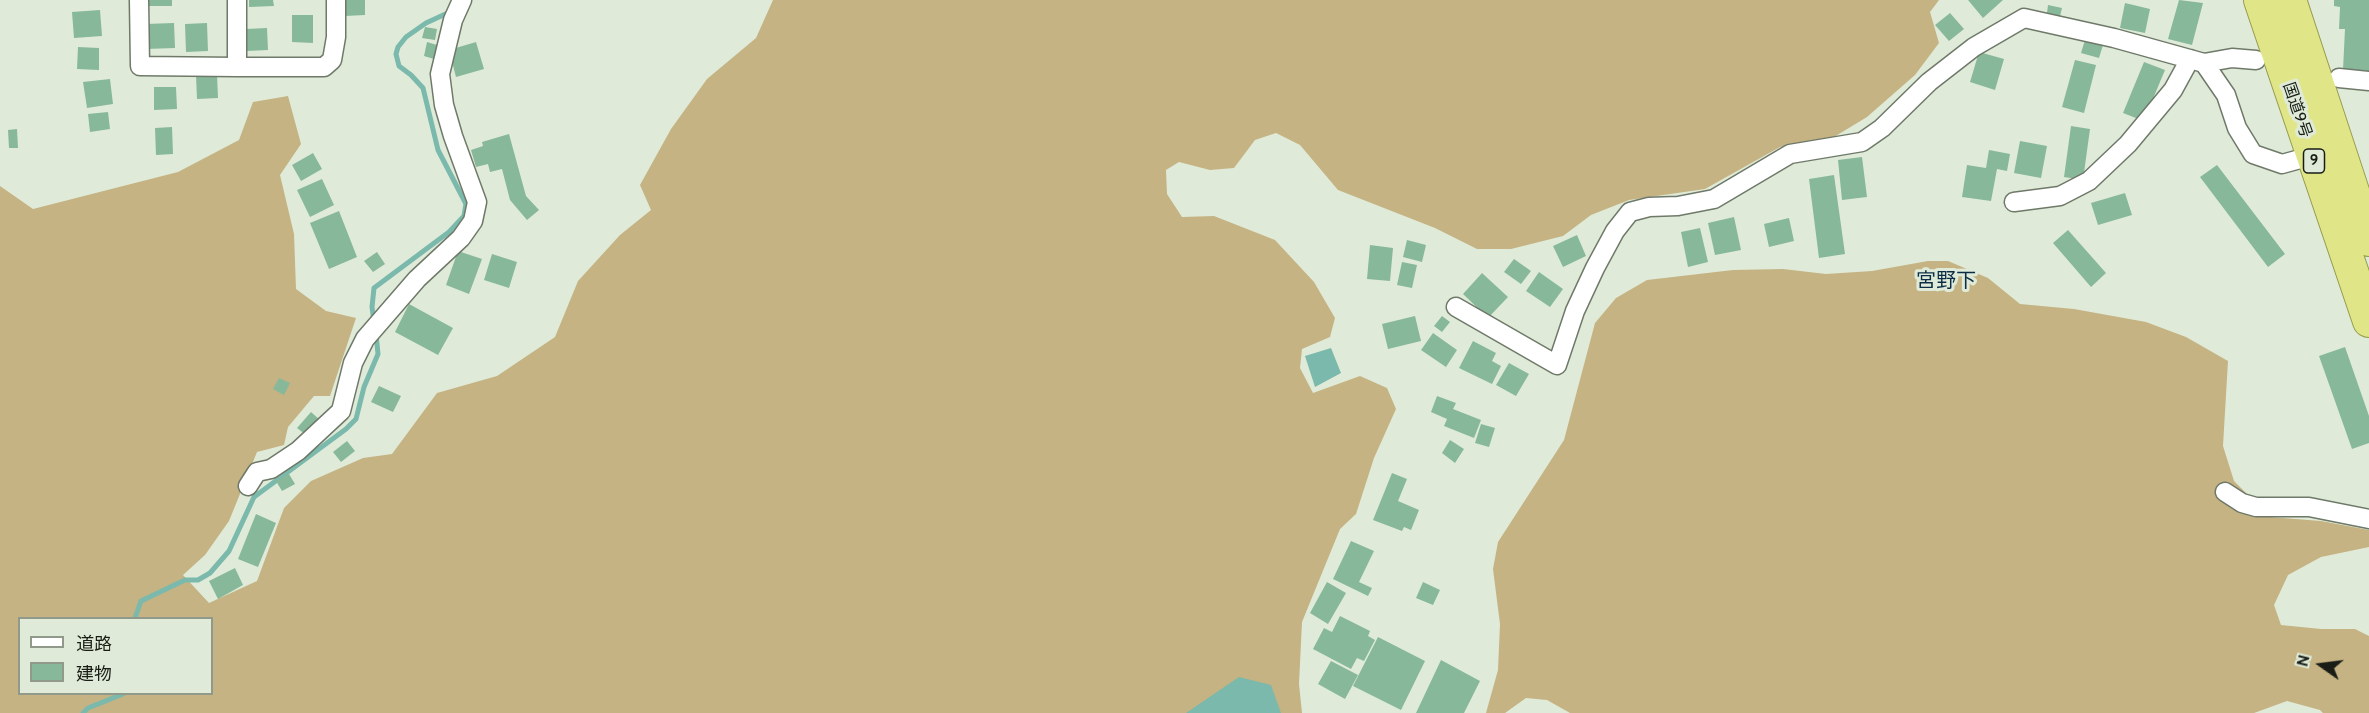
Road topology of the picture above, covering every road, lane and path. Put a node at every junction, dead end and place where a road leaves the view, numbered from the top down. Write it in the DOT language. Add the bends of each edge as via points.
graph roads {
  1 [pos="140,0"];
  2 [pos="237,0"];
  3 [pos="336,0"];
  4 [pos="462,0"];
  5 [pos="2260,0"];
  6 [pos="2290,0"];
  7 [pos="2256,60"];
  8 [pos="2197,61"];
  9 [pos="237,67"];
  10 [pos="2339,78"];
  11 [pos="2369,81"];
  12 [pos="2325,151"];
  13 [pos="2014,202"];
  14 [pos="2369,240"];
  15 [pos="1456,307"];
  16 [pos="2369,321"];
  17 [pos="248,486"];
  18 [pos="2225,492"];
  19 [pos="2369,519"];
  1 -- 9 [label="street" via="140,66"];
  2 -- 9 [label="street"];
  3 -- 9 [label="street" via="332,60 324,67"];
  4 -- 17 [label="street" via="441,74 447,115 477,202 472,221 461,238 417,279 365,339 353,363 341,411 298,451 271,469 257,472"];
  5 -- 12 [label="highway, 国道9号 / 9"];
  6 -- 12 [label="highway, 国道9号 / 9"];
  7 -- 8 [label="street"];
  8 -- 12 [label="street" via="2226,95 2237,128 2253,154 2282,164"];
  8 -- 13 [label="street" via="2128,144 2089,181 2060,196"];
  8 -- 15 [label="street" via="2024,18 1974,47 1862,142 1790,154 1714,199 1630,212 1595,268 1557,365"];
  10 -- 11 [label="street"];
  12 -- 14 [label="highway, 国道9号 / 9"];
  12 -- 16 [label="highway, 国道9号 / 9"];
  18 -- 19 [label="street" via="2256,507 2309,507"];
}
